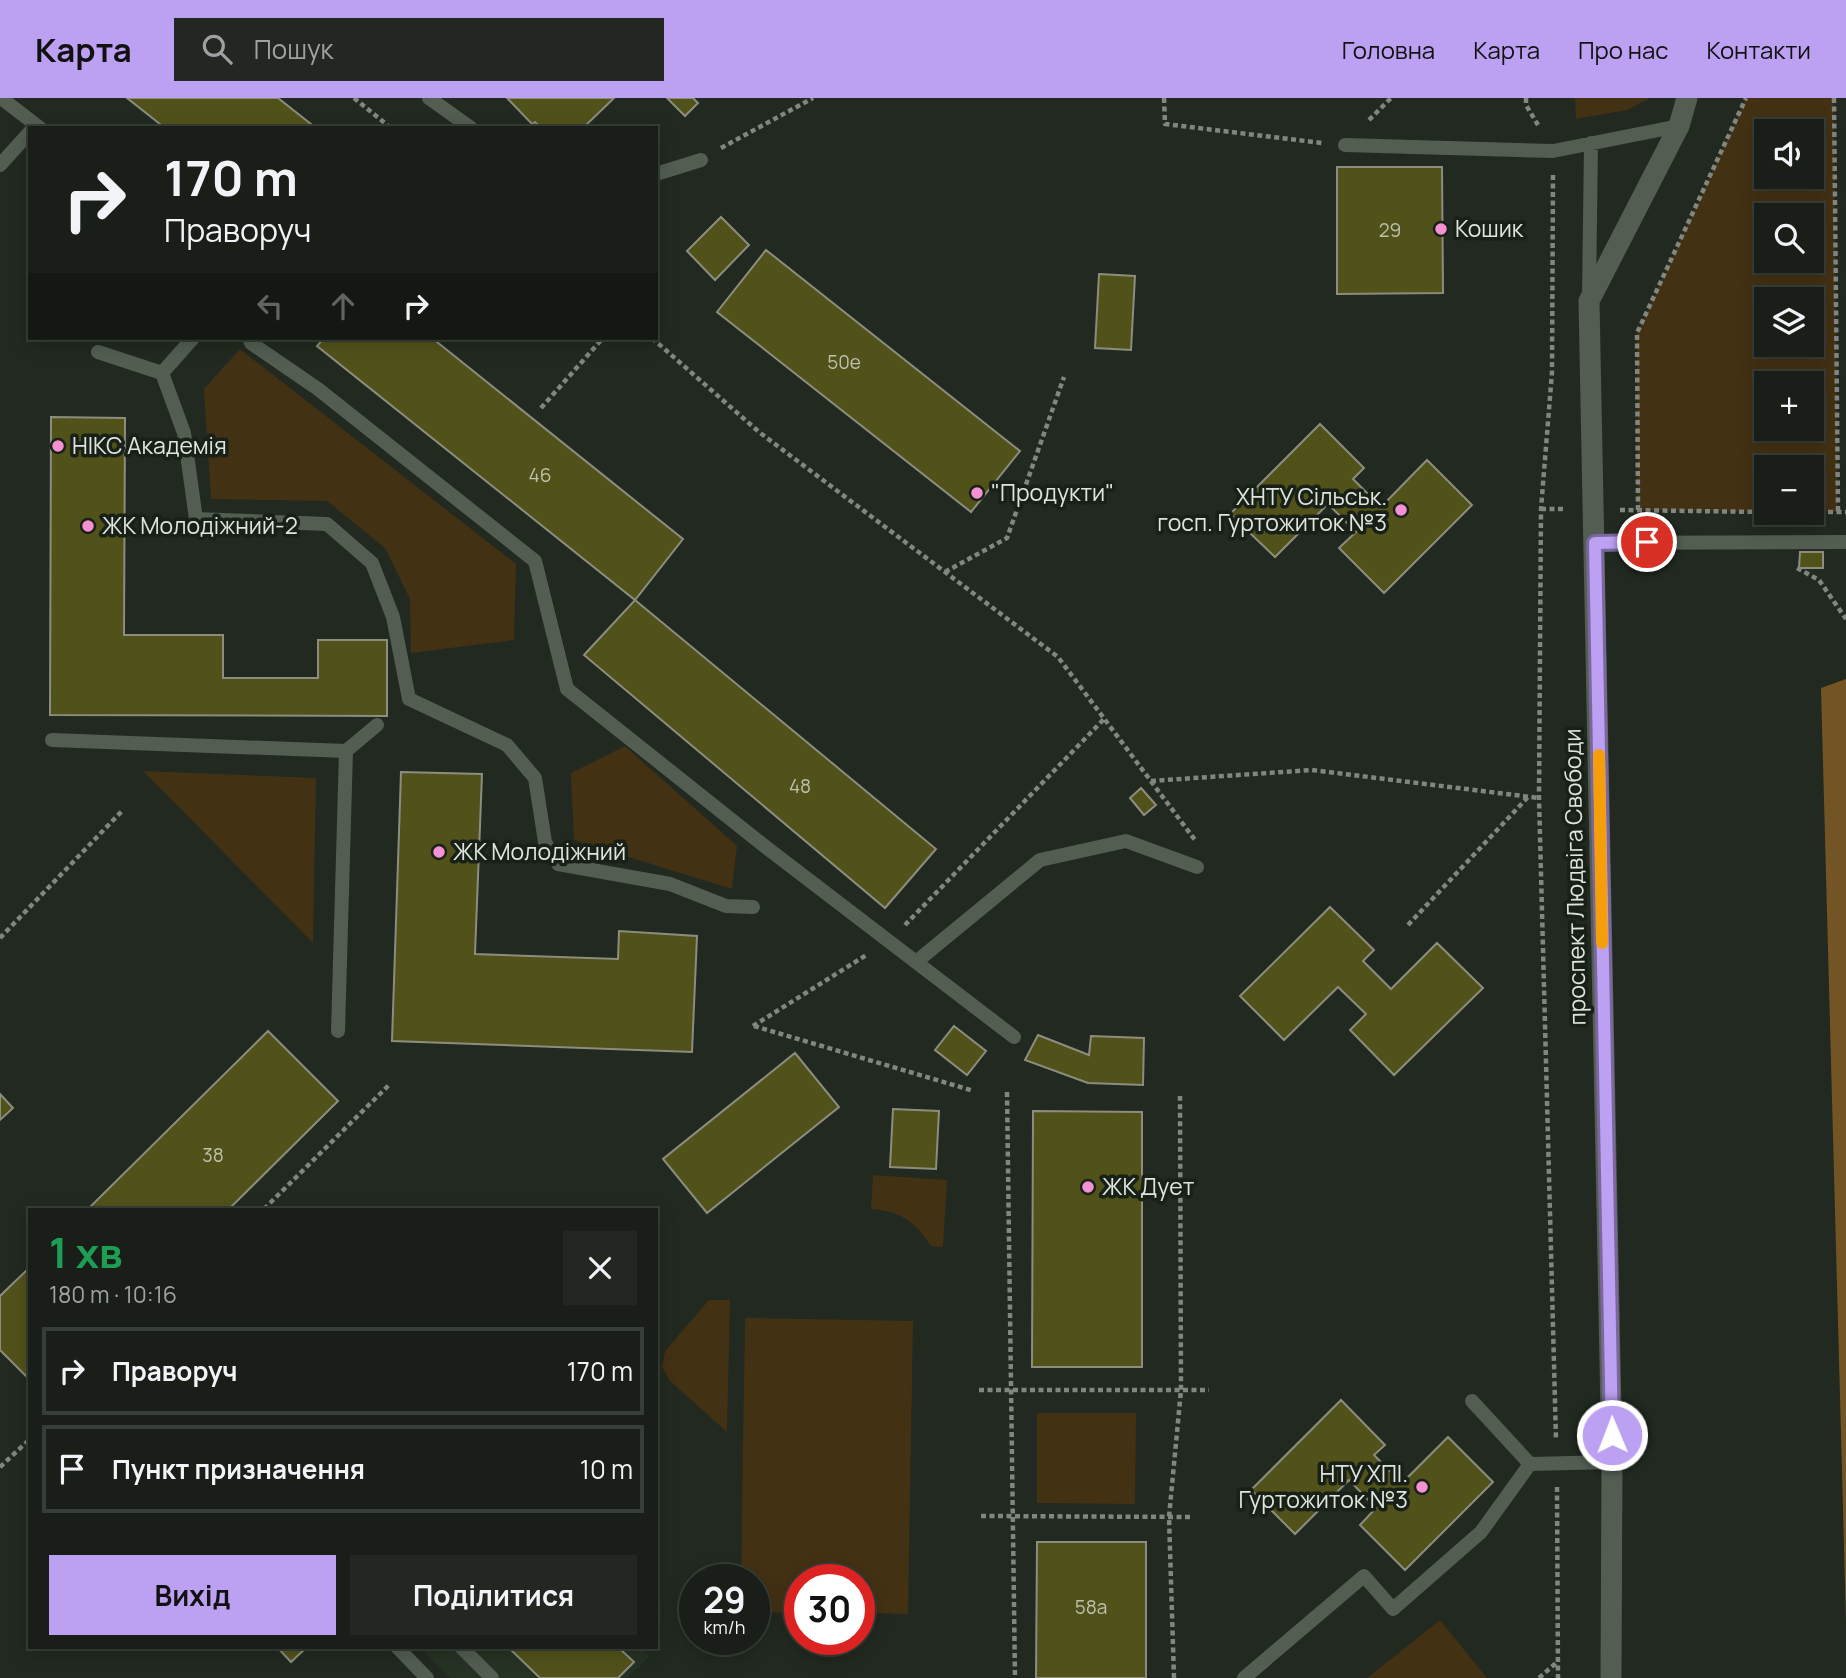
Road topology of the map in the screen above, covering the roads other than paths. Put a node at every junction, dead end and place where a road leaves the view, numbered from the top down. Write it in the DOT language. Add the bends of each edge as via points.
graph roads {
  1 [pos="1,98"];
  2 [pos="429,98"];
  3 [pos="1688,98"];
  4 [pos="33,126"];
  5 [pos="468,126"];
  6 [pos="1679,126"];
  7 [pos="28,135"];
  8 [pos="1591,144"];
  9 [pos="1345,145"];
  10 [pos="701,160"];
  11 [pos="0,165"];
  12 [pos="658,173"];
  13 [pos="1589,301"];
  14 [pos="191,340"];
  15 [pos="250,340"];
  16 [pos="98,352"];
  17 [pos="162,373"];
  18 [pos="1846,542"];
  19 [pos="1595,543"];
  20 [pos="377,725"];
  21 [pos="52,740"];
  22 [pos="346,751"];
  23 [pos="1197,867"];
  24 [pos="753,907"];
  25 [pos="916,962"];
  26 [pos="338,1031"];
  27 [pos="1014,1037"];
  28 [pos="1472,1401"];
  29 [pos="1612,1462"];
  30 [pos="1530,1464"];
  31 [pos="399,1649"];
  32 [pos="463,1649"];
  33 [pos="427,1678"];
  34 [pos="492,1678"];
  35 [pos="1244,1678"];
  36 [pos="1611,1678"];
  1 -- 4 [label="lane"];
  2 -- 5 [label="lane"];
  3 -- 6 [label="street, проспект Людвіга Свободи"];
  6 -- 8 [label="lane"];
  6 -- 13 [label="street, проспект Людвіга Свободи"];
  7 -- 11 [label="lane"];
  8 -- 9 [label="lane" via="1553,151"];
  8 -- 13 [label="lane"];
  10 -- 12 [label="lane"];
  13 -- 19 [label="street, проспект Людвіга Свободи"];
  14 -- 17 [label="lane"];
  15 -- 25 [label="lane" via="535,561 567,689"];
  16 -- 17 [label="lane"];
  17 -- 24 [label="lane" via="184,433 196,519 327,524 372,563 393,617 407,701 507,745 535,778 545,842 558,864 670,884 726,906"];
  18 -- 19 [label="lane"];
  19 -- 29 [label="street, проспект Людвіга Свободи"];
  20 -- 22 [label="lane"];
  21 -- 22 [label="lane"];
  22 -- 26 [label="lane"];
  23 -- 25 [label="lane" via="1126,841 1040,860"];
  25 -- 27 [label="lane"];
  28 -- 30 [label="lane"];
  29 -- 30 [label="lane"];
  29 -- 36 [label="street, проспект Людвіга Свободи"];
  30 -- 35 [label="lane" via="1481,1532 1393,1609 1364,1576"];
  31 -- 33 [label="lane"];
  32 -- 34 [label="lane"];
}
